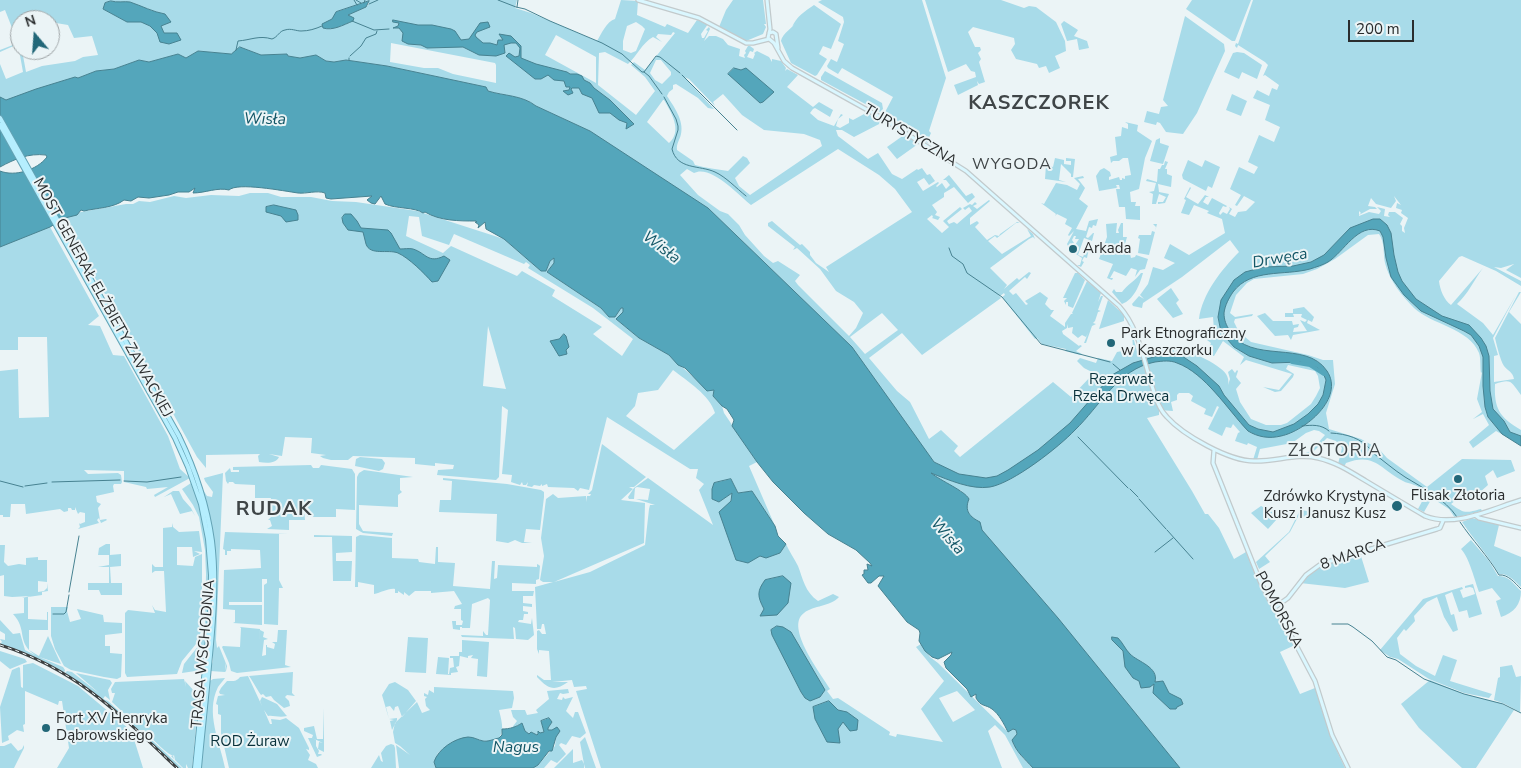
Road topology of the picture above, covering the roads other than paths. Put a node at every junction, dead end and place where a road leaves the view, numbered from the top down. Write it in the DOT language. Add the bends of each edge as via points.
graph roads {
  1 [pos="638,0"];
  2 [pos="767,0"];
  3 [pos="770,36"];
  4 [pos="776,38"];
  5 [pos="780,53"];
  6 [pos="0,118"];
  7 [pos="0,125"];
  8 [pos="1214,450"];
  9 [pos="196,482"];
  10 [pos="1521,500"];
  11 [pos="1475,515"];
  12 [pos="1443,521"];
  13 [pos="1521,528"];
  14 [pos="1274,608"];
  15 [pos="195,768"];
  16 [pos="199,768"];
  17 [pos="1348,768"];
  1 -- 3 [label="main road" via="698,18 746,43"];
  2 -- 3 [label="main road"];
  3 -- 4 [label="main road"];
  3 -- 4 [label="main road, TURYSTYCZNA" via="776,35"];
  3 -- 5 [label="main road, TURYSTYCZNA"];
  4 -- 5 [label="main road, TURYSTYCZNA"];
  5 -- 8 [label="main road, TURYSTYCZNA" via="792,68 880,117 966,171 1123,310 1133,327 1157,401 1167,417"];
  6 -- 9 [label="main road, MOST GENERAŁ ELŻBIETY ZAWACKIEJ" via="172,423 187,453"];
  7 -- 9 [label="main road, MOST GENERAŁ ELŻBIETY ZAWACKIEJ" via="172,431"];
  8 -- 12 [label="main road" via="1252,461 1304,456 1326,460 1425,516"];
  8 -- 14 [label="main road, POMORSKA" via="1213,463"];
  9 -- 15 [label="main road, TRASA WSCHODNIA" via="208,539 211,591"];
  9 -- 16 [label="main road, TRASA WSCHODNIA" via="212,540 215,589"];
  10 -- 11 [label="main road"];
  11 -- 12 [label="main road"];
  11 -- 13 [label="main road"];
  12 -- 14 [label="main road, 8 MARCA" via="1440,528 1321,564 1306,574 1288,598"];
  14 -- 17 [label="main road, POMORSKA" via="1315,681 1332,734"];
}
